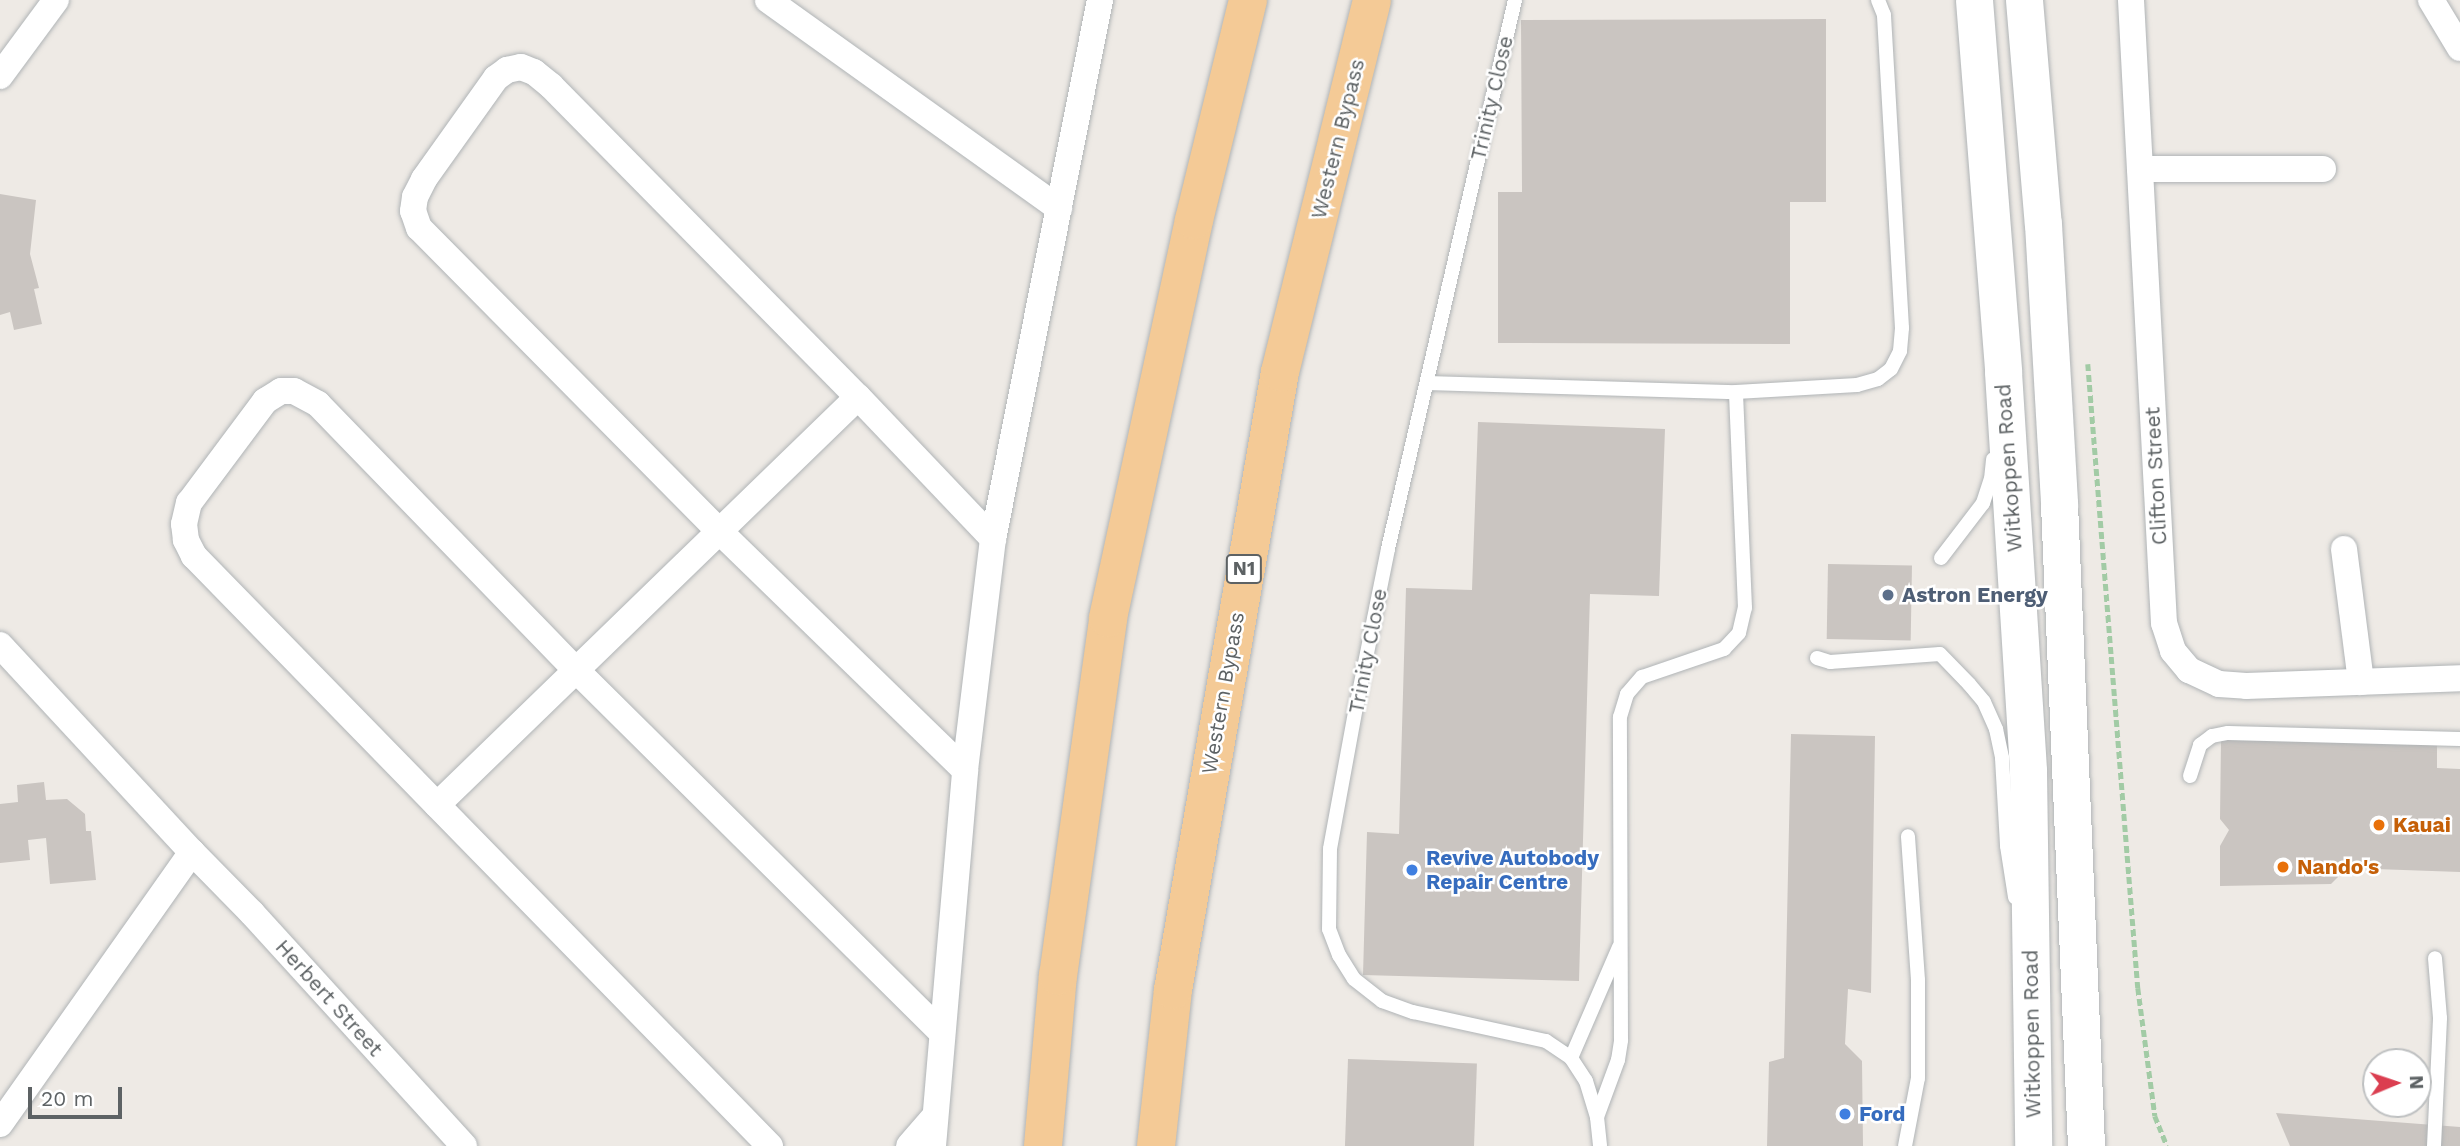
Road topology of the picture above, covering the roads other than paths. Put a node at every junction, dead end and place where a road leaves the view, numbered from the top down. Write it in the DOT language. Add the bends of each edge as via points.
graph roads {
  1 [pos="56,0"];
  2 [pos="768,0"];
  3 [pos="1100,0"];
  4 [pos="1248,0"];
  5 [pos="1372,0"];
  6 [pos="1515,0"];
  7 [pos="1878,0"];
  8 [pos="1974,0"];
  9 [pos="2024,0"];
  10 [pos="2131,0"];
  11 [pos="2431,0"];
  12 [pos="2460,48"];
  13 [pos="0,76"];
  14 [pos="2140,169"];
  15 [pos="2323,169"];
  16 [pos="1059,208"];
  17 [pos="2003,372"];
  18 [pos="1427,383"];
  19 [pos="1736,392"];
  20 [pos="858,397"];
  21 [pos="719,531"];
  22 [pos="993,539"];
  23 [pos="2344,549"];
  24 [pos="1941,558"];
  25 [pos="0,645"];
  26 [pos="1817,658"];
  27 [pos="575,669"];
  28 [pos="2460,678"];
  29 [pos="2361,682"];
  30 [pos="2460,739"];
  31 [pos="965,770"];
  32 [pos="2190,776"];
  33 [pos="437,805"];
  34 [pos="1908,836"];
  35 [pos="191,852"];
  36 [pos="1621,942"];
  37 [pos="2030,953"];
  38 [pos="2435,958"];
  39 [pos="942,1033"];
  40 [pos="1571,1058"];
  41 [pos="2034,1064"];
  42 [pos="1165,1071"];
  43 [pos="934,1117"];
  44 [pos="1597,1117"];
  45 [pos="0,1124"];
  46 [pos="2087,1135"];
  47 [pos="464,1146"];
  48 [pos="770,1146"];
  49 [pos="909,1146"];
  50 [pos="933,1146"];
  51 [pos="1043,1146"];
  52 [pos="1156,1146"];
  53 [pos="1167,1146"];
  54 [pos="1600,1146"];
  55 [pos="1905,1146"];
  56 [pos="2025,1146"];
  57 [pos="2033,1146"];
  58 [pos="2434,1146"];
  1 -- 13 [label="street"];
  2 -- 16 [label="street"];
  3 -- 16 [label="street"];
  4 -- 51 [label="highway" via="1108,618 1058,976"];
  5 -- 42 [label="highway, Western Bypass / N1" via="1280,372 1172,990"];
  6 -- 18 [label="lane, Trinity Close"];
  7 -- 19 [label="lane" via="1884,15 1900,351 1891,369 1878,379 1857,385"];
  8 -- 17 [label="main road, Witkoppen Road"];
  9 -- 46 [label="main road" via="2059,504"];
  10 -- 14 [label="street, Clifton Street"];
  11 -- 12 [label="street"];
  14 -- 15 [label="street"];
  14 -- 29 [label="street, Clifton Street" via="2164,623 2173,650 2189,670 2219,684"];
  16 -- 22 [label="street"];
  17 -- 24 [label="lane" via="1991,478 1972,521"];
  17 -- 37 [label="main road, Witkoppen Road" via="2028,771"];
  18 -- 19 [label="lane"];
  18 -- 40 [label="lane, Trinity Close" via="1385,562 1330,849 1329,929 1354,979 1382,1001 1413,1013 1546,1041"];
  19 -- 36 [label="lane" via="1745,608 1739,633 1724,649 1642,677 1627,694 1620,717"];
  20 -- 21 [label="street"];
  20 -- 21 [label="street" via="551,86 521,67 496,78 424,179 413,211 419,228"];
  20 -- 22 [label="street"];
  21 -- 27 [label="street"];
  21 -- 31 [label="street"];
  22 -- 31 [label="street"];
  23 -- 29 [label="street"];
  25 -- 35 [label="street, Herbert Street"];
  26 -- 37 [label="lane" via="1830,662 1940,654 1984,702 2002,758 2011,877"];
  27 -- 33 [label="street"];
  27 -- 33 [label="street" via="318,404 294,391 281,391 265,401 189,503 186,540 206,571"];
  27 -- 39 [label="street"];
  28 -- 29 [label="street, Clifton Street"];
  30 -- 32 [label="lane" via="2228,733 2212,736 2200,745"];
  31 -- 39 [label="street"];
  33 -- 48 [label="street"];
  34 -- 55 [label="lane" via="1916,926 1918,1078"];
  35 -- 45 [label="street"];
  35 -- 47 [label="street, Herbert Street" via="253,913"];
  36 -- 40 [label="lane"];
  36 -- 44 [label="lane" via="1621,1040"];
  37 -- 41 [label="main road, Witkoppen Road"];
  38 -- 58 [label="lane" via="2440,1018"];
  39 -- 43 [label="street"];
  40 -- 44 [label="lane, Trinity Close" via="1586,1081"];
  41 -- 56 [label="main road"];
  41 -- 57 [label="main road, Witkoppen Road"];
  42 -- 52 [label="highway, Western Bypass / N1"];
  42 -- 53 [label="highway"];
  43 -- 49 [label="street"];
  43 -- 50 [label="street"];
  44 -- 54 [label="lane, Trinity Close"];
}
